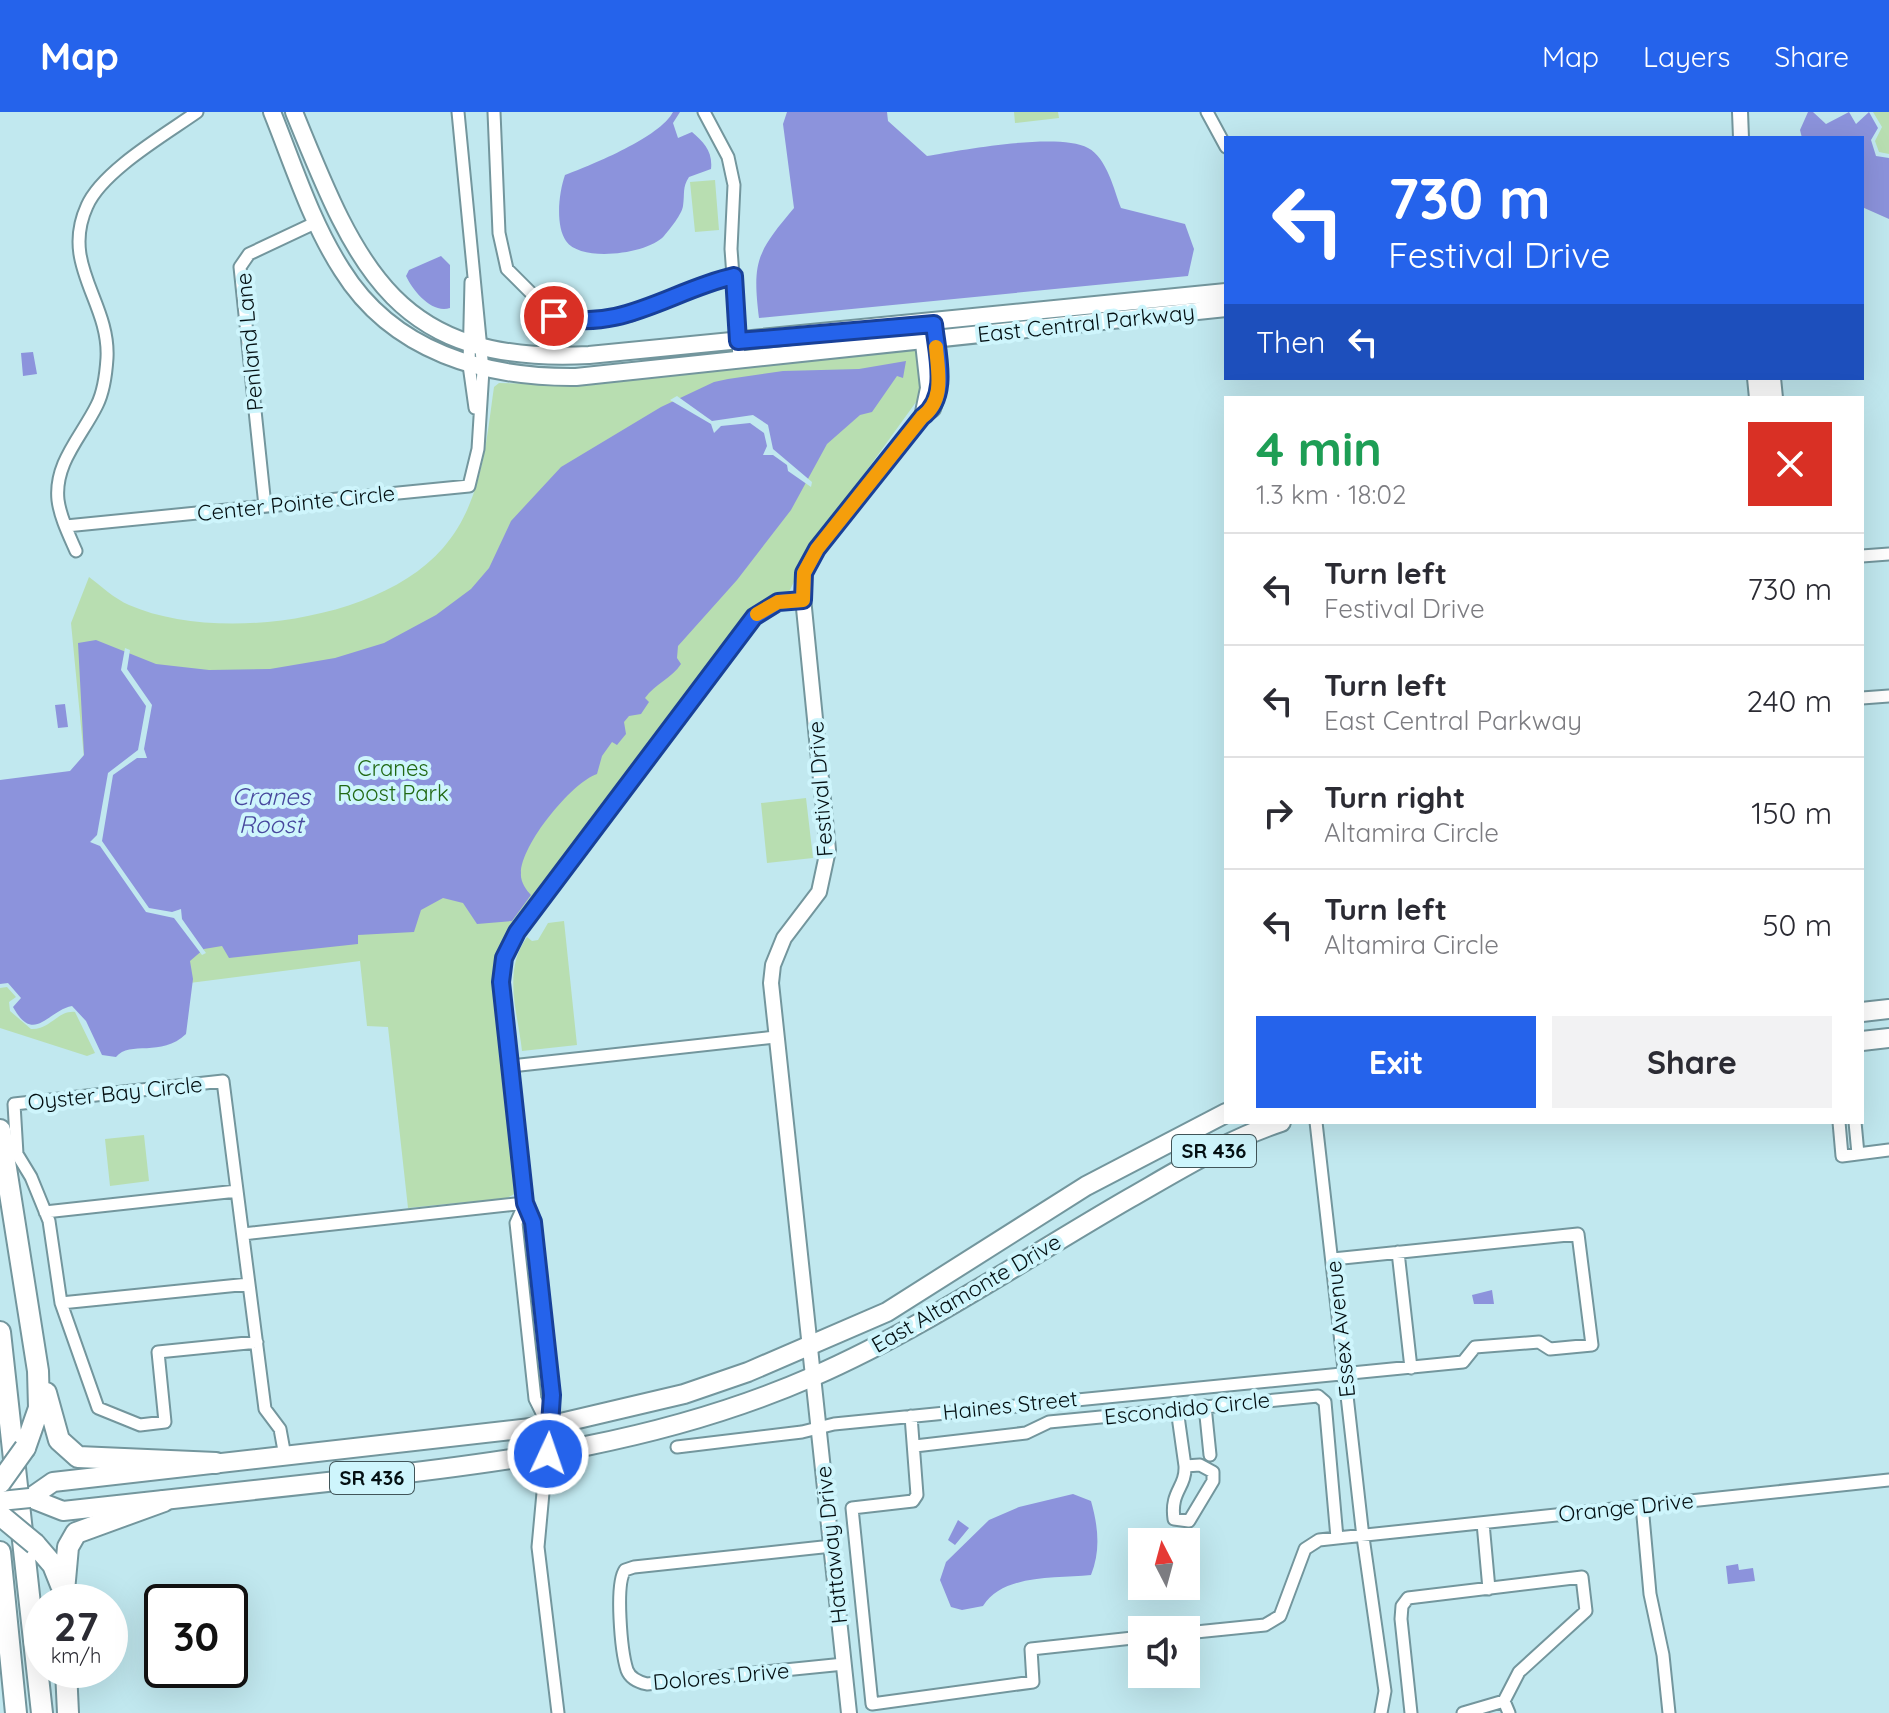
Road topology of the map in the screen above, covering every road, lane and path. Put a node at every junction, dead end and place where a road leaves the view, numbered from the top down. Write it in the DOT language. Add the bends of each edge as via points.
graph roads {
  1 [pos="197,112"];
  2 [pos="272,112"];
  3 [pos="294,112"];
  4 [pos="458,112"];
  5 [pos="494,112"];
  6 [pos="704,112"];
  7 [pos="1207,112"];
  8 [pos="1740,112"];
  9 [pos="1741,136"];
  10 [pos="1224,143"];
  11 [pos="317,222"];
  12 [pos="734,276"];
  13 [pos="1224,292"];
  14 [pos="1224,308"];
  15 [pos="928,332"];
  16 [pos="475,346"];
  17 [pos="739,349"];
  18 [pos="476,368"];
  19 [pos="265,506"];
  20 [pos="66,526"];
  21 [pos="76,551"];
  22 [pos="1889,554"];
  23 [pos="1864,556"];
  24 [pos="803,600"];
  25 [pos="1889,696"];
  26 [pos="1864,698"];
  27 [pos="1889,1009"];
  28 [pos="1864,1012"];
  29 [pos="775,1037"];
  30 [pos="1889,1038"];
  31 [pos="1864,1041"];
  32 [pos="511,1066"];
  33 [pos="1224,1114"];
  34 [pos="1275,1124"];
  35 [pos="1316,1124"];
  36 [pos="1839,1124"];
  37 [pos="1855,1124"];
  38 [pos="0,1130"];
  39 [pos="1889,1150"];
  40 [pos="1858,1154"];
  41 [pos="237,1191"];
  42 [pos="525,1203"];
  43 [pos="45,1212"];
  44 [pos="243,1234"];
  45 [pos="1398,1252"];
  46 [pos="1339,1259"];
  47 [pos="249,1284"];
  48 [pos="61,1303"];
  49 [pos="0,1332"];
  50 [pos="257,1342"];
  51 [pos="808,1347"];
  52 [pos="1411,1368"];
  53 [pos="38,1371"];
  54 [pos="1345,1375"];
  55 [pos="813,1377"];
  56 [pos="1205,1406"];
  57 [pos="1177,1409"];
  58 [pos="911,1416"];
  59 [pos="548,1426"];
  60 [pos="818,1427"];
  61 [pos="915,1446"];
  62 [pos="677,1447"];
  63 [pos="548,1454"];
  64 [pos="1210,1455"];
  65 [pos="285,1456"];
  66 [pos="216,1463"];
  67 [pos="1185,1466"];
  68 [pos="1889,1480"];
  69 [pos="0,1483"];
  70 [pos="30,1498"];
  71 [pos="0,1501"];
  72 [pos="164,1501"];
  73 [pos="1642,1505"];
  74 [pos="0,1515"];
  75 [pos="1483,1523"];
  76 [pos="1363,1537"];
  77 [pos="1337,1538"];
  78 [pos="832,1546"];
  79 [pos="0,1552"];
  80 [pos="59,1584"];
  81 [pos="64,1584"];
  82 [pos="1489,1589"];
  83 [pos="1200,1632"];
  84 [pos="1128,1639"];
  85 [pos="844,1664"];
  86 [pos="67,1688"];
  87 [pos="1506,1707"];
  88 [pos="16,1713"];
  89 [pos="42,1713"];
  90 [pos="68,1713"];
  91 [pos="558,1713"];
  92 [pos="849,1713"];
  93 [pos="1381,1713"];
  94 [pos="1411,1713"];
  95 [pos="1463,1713"];
  96 [pos="1669,1713"];
  1 -- 20 [label="street" via="140,153 87,204 78,257 107,332 106,376 97,404 62,466 58,499"];
  2 -- 11 [label="main road, East Central Parkway"];
  3 -- 16 [label="main road, East Central Parkway" via="331,201 373,276 412,313"];
  4 -- 16 [label="street, Center Pointe Circle"];
  5 -- 12 [label="street" via="499,233 507,269 554,316 588,322 631,315"];
  6 -- 12 [label="street" via="728,157 734,185"];
  7 -- 10 [label="street"];
  8 -- 9 [label="street"];
  11 -- 18 [label="main road, East Central Parkway" via="342,271 377,312 434,352"];
  11 -- 19 [label="street, Penland Lane" via="249,254 240,267"];
  12 -- 17 [label="street"];
  13 -- 15 [label="main road, East Central Parkway"];
  14 -- 15 [label="main road, East Central Parkway"];
  15 -- 17 [label="main road, East Central Parkway"];
  15 -- 24 [label="street, Festival Drive" via="922,417 817,549 804,573"];
  16 -- 17 [label="main road, East Central Parkway" via="545,358"];
  16 -- 18 [label="street, Center Pointe Circle"];
  17 -- 18 [label="main road, East Central Parkway" via="576,377 531,377"];
  18 -- 19 [label="street, Center Pointe Circle" via="478,449 469,486"];
  19 -- 20 [label="street, Center Pointe Circle"];
  20 -- 21 [label="street"];
  22 -- 23 [label="street"];
  24 -- 29 [label="street, Festival Drive" via="828,850 819,892 784,938 773,965"];
  24 -- 32 [label="street" via="778,602 754,617 517,932 501,970"];
  25 -- 26 [label="street"];
  27 -- 28 [label="main road"];
  29 -- 32 [label="street"];
  29 -- 51 [label="street, Festival Drive"];
  30 -- 31 [label="main road"];
  32 -- 42 [label="street"];
  33 -- 51 [label="main road, East Altamonte Drive / SR 436" via="1086,1186 887,1312"];
  34 -- 55 [label="main road, East Altamonte Drive / SR 436" via="1194,1161 940,1313"];
  35 -- 46 [label="street, Essex Avenue"];
  36 -- 40 [label="street" via="1842,1156"];
  37 -- 40 [label="street"];
  38 -- 53 [label="highway"];
  39 -- 40 [label="street"];
  41 -- 43 [label="street"];
  41 -- 43 [label="street, Oyster Bay Circle" via="223,1081 14,1104 17,1154"];
  41 -- 44 [label="street, Oyster Bay Circle"];
  42 -- 44 [label="street"];
  42 -- 59 [label="street" via="533,1222 552,1395"];
  43 -- 48 [label="street, Oyster Bay Circle"];
  44 -- 47 [label="street, Oyster Bay Circle"];
  45 -- 46 [label="street"];
  45 -- 52 [label="street"];
  45 -- 52 [label="street, Haines Street" via="1578,1234 1592,1345 1475,1347 1463,1362"];
  46 -- 54 [label="street, Essex Avenue"];
  47 -- 48 [label="street"];
  47 -- 50 [label="street, Oyster Bay Circle"];
  48 -- 50 [label="street, Oyster Bay Circle" via="98,1408 140,1425 165,1422 158,1352"];
  49 -- 89 [label="highway"];
  50 -- 65 [label="street, Oyster Bay Circle" via="265,1409 280,1429"];
  51 -- 55 [label="street, Festival Drive"];
  51 -- 59 [label="main road, East Altamonte Drive / SR 436" via="684,1394"];
  52 -- 54 [label="street, Haines Street"];
  53 -- 66 [label="highway" via="59,1440 72,1455"];
  53 -- 69 [label="highway, bridge" via="39,1408 25,1448"];
  54 -- 58 [label="street, Haines Street"];
  54 -- 76 [label="street, Essex Avenue"];
  55 -- 60 [label="street, Hattaway Drive"];
  55 -- 63 [label="main road, East Altamonte Drive / SR 436" via="679,1425"];
  56 -- 57 [label="street, Escondido Circle"];
  56 -- 64 [label="street"];
  56 -- 77 [label="street, Escondido Circle" via="1318,1396 1325,1402"];
  57 -- 61 [label="street, Escondido Circle" via="1049,1422 1026,1433"];
  57 -- 67 [label="street"];
  58 -- 60 [label="street, Haines Street"];
  58 -- 61 [label="street"];
  59 -- 63 [label="street"];
  59 -- 65 [label="main road, East Altamonte Drive / SR 436"];
  60 -- 62 [label="street, Haines Street"];
  60 -- 78 [label="street, Hattaway Drive"];
  61 -- 84 [label="street" via="919,1475 913,1501 852,1508 872,1704 1033,1682 1031,1649"];
  63 -- 72 [label="main road, East Altamonte Drive / SR 436"];
  63 -- 91 [label="street" via="538,1547"];
  65 -- 66 [label="main road, East Altamonte Drive / SR 436"];
  66 -- 70 [label="main road, SR 436" via="53,1482"];
  67 -- 67 [label="street" via="1171,1501 1174,1519 1185,1522 1213,1481 1213,1472 1200,1465"];
  68 -- 73 [label="street, Orange Drive"];
  70 -- 71 [label="main road, SR 436, bridge"];
  70 -- 72 [label="main road, SR 436" via="63,1511"];
  72 -- 81 [label="highway" via="76,1533 68,1547"];
  73 -- 75 [label="street, Orange Drive"];
  73 -- 96 [label="street"];
  74 -- 80 [label="highway, bridge" via="53,1565"];
  75 -- 76 [label="street, Orange Drive"];
  75 -- 82 [label="street"];
  76 -- 77 [label="street"];
  76 -- 93 [label="street, Essex Avenue" via="1385,1691"];
  77 -- 83 [label="street" via="1305,1549 1280,1616 1265,1625"];
  78 -- 85 [label="street, Hattaway Drive"];
  78 -- 85 [label="street, Dolores Drive" via="634,1567 625,1570 618,1586 627,1669 638,1682"];
  79 -- 88 [label="highway"];
  82 -- 87 [label="street" via="1582,1577 1586,1611 1519,1672"];
  82 -- 94 [label="street" via="1408,1598 1402,1606"];
  85 -- 92 [label="street, Hattaway Drive"];
  86 -- 90 [label="highway"];
  87 -- 95 [label="street"];
}
